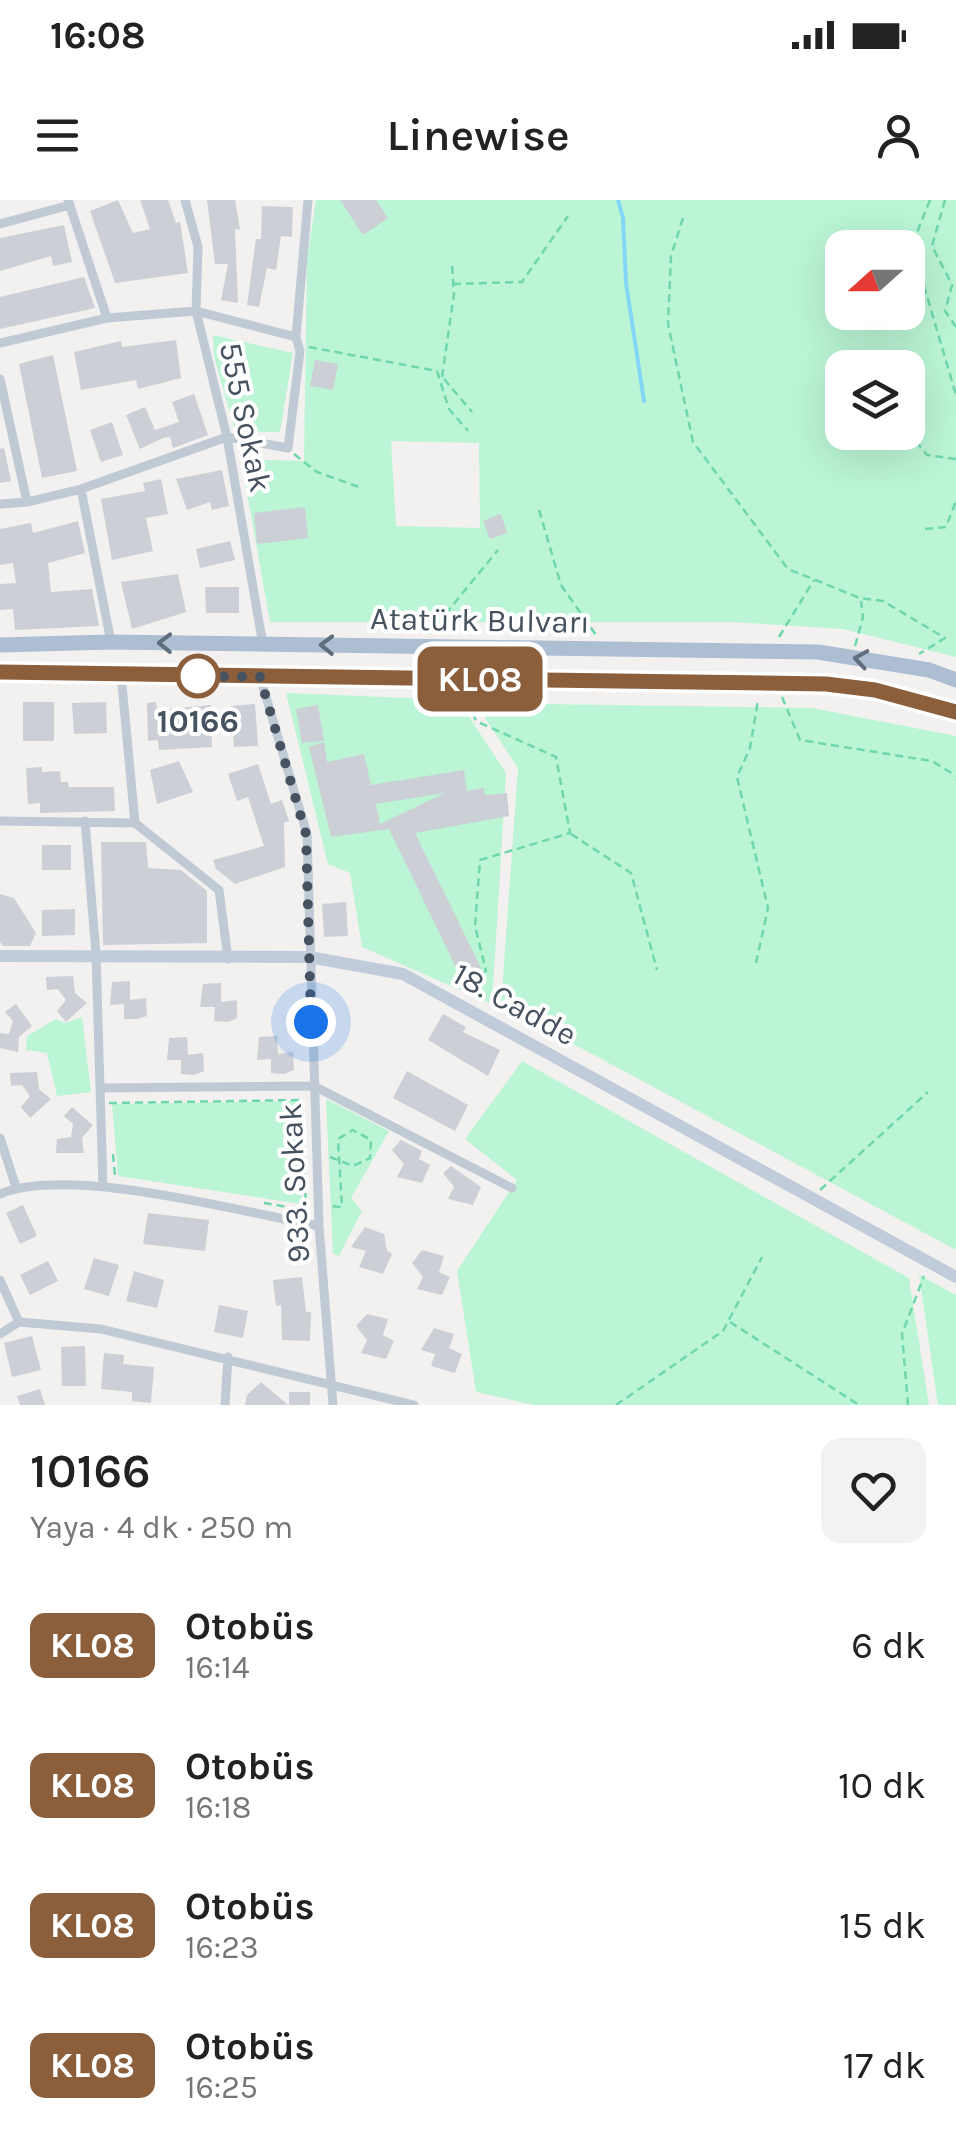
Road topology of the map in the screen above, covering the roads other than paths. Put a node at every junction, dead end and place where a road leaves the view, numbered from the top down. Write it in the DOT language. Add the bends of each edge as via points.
graph roads {
  1 [pos="185,200"];
  2 [pos="308,200"];
  3 [pos="69,203"];
  4 [pos="0,224"];
  5 [pos="196,311"];
  6 [pos="107,318"];
  7 [pos="297,341"];
  8 [pos="0,343"];
  9 [pos="0,379"];
  10 [pos="227,437"];
  11 [pos="81,488"];
  12 [pos="27,502"];
  13 [pos="0,504"];
  14 [pos="111,642"];
  15 [pos="263,644"];
  16 [pos="0,645"];
  17 [pos="0,672"];
  18 [pos="121,674"];
  19 [pos="260,677"];
  20 [pos="956,680"];
  21 [pos="956,712"];
  22 [pos="0,821"];
  23 [pos="85,821"];
  24 [pos="136,823"];
  25 [pos="96,954"];
  26 [pos="0,956"];
  27 [pos="309,957"];
  28 [pos="228,960"];
  29 [pos="314,1086"];
  30 [pos="100,1088"];
  31 [pos="0,1138"];
  32 [pos="16,1187"];
  33 [pos="103,1188"];
  34 [pos="512,1188"];
  35 [pos="0,1194"];
  36 [pos="319,1226"];
  37 [pos="956,1277"];
  38 [pos="0,1280"];
  39 [pos="19,1322"];
  40 [pos="0,1334"];
  41 [pos="228,1357"];
  42 [pos="333,1388"];
  43 [pos="225,1405"];
  44 [pos="334,1405"];
  45 [pos="414,1405"];
  1 -- 5 [label="street, 555 Sokak" via="198,248"];
  2 -- 7 [label="street"];
  3 -- 4 [label="street"];
  3 -- 6 [label="street"];
  5 -- 6 [label="street"];
  5 -- 7 [label="street"];
  5 -- 10 [label="street, 555 Sokak"];
  6 -- 8 [label="street"];
  7 -- 10 [label="street" via="288,448"];
  9 -- 12 [label="street"];
  10 -- 11 [label="street"];
  10 -- 15 [label="street, 555 Sokak"];
  11 -- 12 [label="street"];
  11 -- 14 [label="street"];
  12 -- 13 [label="street"];
  15 -- 14 [label="main road, Atatürk Bulvarı, one-way"];
  14 -- 16 [label="main road, Atatürk Bulvarı"];
  20 -- 15 [label="main road, Atatürk Bulvarı, one-way" via="852,658 771,651"];
  17 -- 18 [label="main road, Atatürk Bulvarı"];
  18 -- 19 [label="main road, Atatürk Bulvarı"];
  18 -- 24 [label="street"];
  19 -- 21 [label="main road, Atatürk Bulvarı" via="769,684 875,690"];
  19 -- 27 [label="street, 933. Sokak" via="306,834"];
  22 -- 23 [label="street"];
  23 -- 24 [label="street"];
  23 -- 25 [label="street"];
  24 -- 28 [label="street" via="220,890"];
  25 -- 26 [label="street, 18. Cadde"];
  25 -- 28 [label="street, 18. Cadde"];
  25 -- 30 [label="street"];
  27 -- 28 [label="street, 18. Cadde"];
  27 -- 29 [label="street, 933. Sokak"];
  27 -- 37 [label="street, 18. Cadde" via="403,974"];
  29 -- 30 [label="street"];
  29 -- 34 [label="street"];
  29 -- 36 [label="street, 933. Sokak"];
  30 -- 33 [label="street"];
  31 -- 32 [label="street"];
  32 -- 33 [label="street"];
  32 -- 35 [label="street"];
  33 -- 36 [label="street"];
  36 -- 42 [label="street, 933. Sokak"];
  38 -- 39 [label="street"];
  39 -- 40 [label="street"];
  39 -- 41 [label="street" via="101,1329"];
  41 -- 42 [label="street"];
  41 -- 43 [label="street"];
  42 -- 44 [label="street, 933. Sokak"];
  42 -- 45 [label="street"];
}
